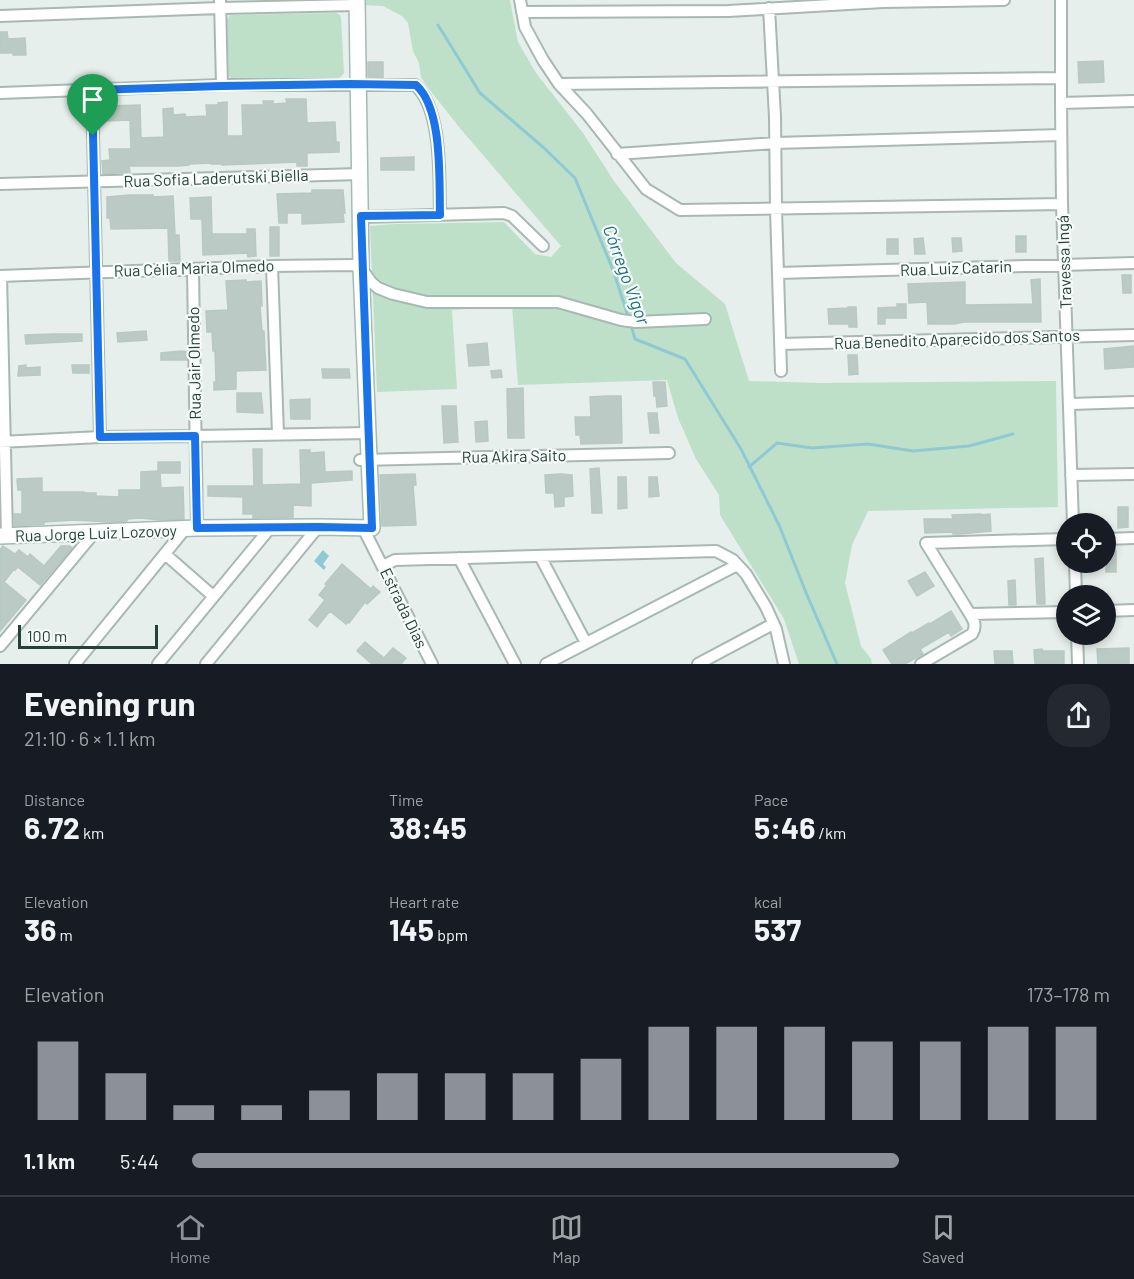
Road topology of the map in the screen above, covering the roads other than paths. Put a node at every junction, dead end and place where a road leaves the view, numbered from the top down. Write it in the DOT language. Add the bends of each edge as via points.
graph roads {
  1 [pos="520,0"];
  2 [pos="624,0"];
  3 [pos="989,0"];
  4 [pos="1005,0"];
  5 [pos="1061,0"];
  6 [pos="883,1"];
  7 [pos="352,3"];
  8 [pos="220,4"];
  9 [pos="729,6"];
  10 [pos="769,8"];
  11 [pos="522,12"];
  12 [pos="623,12"];
  13 [pos="0,16"];
  14 [pos="1061,78"];
  15 [pos="772,82"];
  16 [pos="354,84"];
  17 [pos="559,84"];
  18 [pos="222,86"];
  19 [pos="92,90"];
  20 [pos="0,93"];
  21 [pos="1134,101"];
  22 [pos="1061,103"];
  23 [pos="1061,135"];
  24 [pos="775,143"];
  25 [pos="616,154"];
  26 [pos="356,174"];
  27 [pos="94,182"];
  28 [pos="0,184"];
  29 [pos="1062,204"];
  30 [pos="776,209"];
  31 [pos="440,215"];
  32 [pos="361,216"];
  33 [pos="543,246"];
  34 [pos="1134,263"];
  35 [pos="1065,265"];
  36 [pos="272,266"];
  37 [pos="357,267"];
  38 [pos="194,269"];
  39 [pos="95,272"];
  40 [pos="778,273"];
  41 [pos="1,276"];
  42 [pos="705,319"];
  43 [pos="1134,335"];
  44 [pos="1067,336"];
  45 [pos="780,344"];
  46 [pos="781,371"];
  47 [pos="1134,402"];
  48 [pos="1070,404"];
  49 [pos="364,433"];
  50 [pos="278,434"];
  51 [pos="195,436"];
  52 [pos="100,437"];
  53 [pos="3,441"];
  54 [pos="669,453"];
  55 [pos="365,460"];
  56 [pos="1134,474"];
  57 [pos="1071,475"];
  58 [pos="1073,513"];
  59 [pos="271,527"];
  60 [pos="318,527"];
  61 [pos="368,528"];
  62 [pos="191,529"];
  63 [pos="94,533"];
  64 [pos="3,536"];
  65 [pos="1134,538"];
  66 [pos="1056,539"];
  67 [pos="1116,539"];
  68 [pos="165,554"];
  69 [pos="540,556"];
  70 [pos="459,558"];
  71 [pos="737,565"];
  72 [pos="383,566"];
  73 [pos="213,596"];
  74 [pos="1134,610"];
  75 [pos="1116,611"];
  76 [pos="1056,612"];
  77 [pos="970,614"];
  78 [pos="773,624"];
  79 [pos="586,643"];
  80 [pos="1077,645"];
  81 [pos="0,646"];
  82 [pos="75,664"];
  83 [pos="158,664"];
  84 [pos="206,664"];
  85 [pos="431,664"];
  86 [pos="515,664"];
  87 [pos="546,664"];
  88 [pos="698,664"];
  89 [pos="784,664"];
  90 [pos="921,664"];
  91 [pos="1078,664"];
  1 -- 11 [label="street"];
  2 -- 12 [label="street"];
  3 -- 4 [label="street"];
  3 -- 6 [label="street"];
  5 -- 14 [label="street, Travessa Ingá"];
  6 -- 10 [label="street"];
  7 -- 8 [label="street"];
  7 -- 16 [label="street"];
  8 -- 13 [label="street"];
  8 -- 18 [label="street"];
  9 -- 10 [label="street"];
  9 -- 12 [label="street"];
  10 -- 15 [label="street"];
  11 -- 12 [label="street"];
  11 -- 17 [label="street" via="525,27"];
  14 -- 15 [label="street"];
  14 -- 22 [label="street, Travessa Ingá"];
  15 -- 17 [label="street"];
  15 -- 24 [label="street"];
  16 -- 18 [label="street"];
  16 -- 26 [label="street"];
  16 -- 31 [label="street" via="420,88 436,128"];
  17 -- 25 [label="street"];
  18 -- 19 [label="street"];
  19 -- 20 [label="street"];
  19 -- 27 [label="street"];
  21 -- 22 [label="street"];
  22 -- 23 [label="street, Travessa Ingá"];
  23 -- 24 [label="street"];
  23 -- 29 [label="street, Travessa Ingá"];
  24 -- 25 [label="street"];
  24 -- 30 [label="street"];
  25 -- 30 [label="street" via="646,189 680,210"];
  26 -- 27 [label="street, Rua Sofia Laderutski Biella"];
  26 -- 32 [label="street"];
  26 -- 37 [label="street"];
  27 -- 28 [label="street, Rua Sofia Laderutski Biella"];
  27 -- 39 [label="street"];
  29 -- 30 [label="street"];
  29 -- 35 [label="street, Travessa Ingá"];
  30 -- 40 [label="street"];
  31 -- 32 [label="street"];
  31 -- 33 [label="street" via="504,213"];
  32 -- 37 [label="street"];
  34 -- 35 [label="street, Rua Luiz Catarin"];
  35 -- 40 [label="street, Rua Luiz Catarin"];
  35 -- 44 [label="street, Travessa Ingá"];
  36 -- 37 [label="street, Rua Célia Maria Olmedo"];
  36 -- 38 [label="street, Rua Célia Maria Olmedo"];
  36 -- 50 [label="street"];
  37 -- 42 [label="street" via="378,288 427,302 558,302 636,322"];
  37 -- 49 [label="street"];
  38 -- 39 [label="street, Rua Célia Maria Olmedo"];
  38 -- 51 [label="street, Rua Jair Olmedo"];
  39 -- 41 [label="street, Rua Célia Maria Olmedo"];
  39 -- 52 [label="street"];
  40 -- 45 [label="street"];
  41 -- 53 [label="street"];
  43 -- 44 [label="street, Rua Benedito Aparecido dos Santos"];
  44 -- 45 [label="street, Rua Benedito Aparecido dos Santos"];
  44 -- 48 [label="street, Travessa Ingá"];
  45 -- 46 [label="street"];
  47 -- 48 [label="street"];
  48 -- 57 [label="street, Travessa Ingá"];
  49 -- 50 [label="street"];
  49 -- 55 [label="street"];
  50 -- 51 [label="street"];
  51 -- 52 [label="street"];
  51 -- 62 [label="street, Rua Jair Olmedo"];
  52 -- 53 [label="street"];
  53 -- 64 [label="street"];
  54 -- 55 [label="street, Rua Akira Saito"];
  55 -- 61 [label="street"];
  56 -- 57 [label="street"];
  57 -- 58 [label="street, Travessa Ingá"];
  59 -- 60 [label="street, Rua Jorge Luiz Lozovoy"];
  59 -- 62 [label="street, Rua Jorge Luiz Lozovoy"];
  59 -- 73 [label="street"];
  60 -- 61 [label="street, Rua Jorge Luiz Lozovoy"];
  60 -- 84 [label="street"];
  61 -- 72 [label="street, Estrada Dias"];
  62 -- 63 [label="street, Rua Jorge Luiz Lozovoy"];
  62 -- 68 [label="street"];
  63 -- 64 [label="street, Rua Jorge Luiz Lozovoy"];
  63 -- 81 [label="street"];
  65 -- 67 [label="street"];
  66 -- 77 [label="street" via="926,543"];
  68 -- 73 [label="street"];
  68 -- 82 [label="street"];
  69 -- 70 [label="street"];
  69 -- 71 [label="street" via="716,551"];
  69 -- 79 [label="street"];
  70 -- 72 [label="street" via="395,560"];
  70 -- 86 [label="street"];
  71 -- 78 [label="street"];
  71 -- 79 [label="street"];
  72 -- 85 [label="street, Estrada Dias"];
  73 -- 83 [label="street"];
  74 -- 75 [label="street"];
  76 -- 77 [label="street"];
  77 -- 90 [label="street" via="975,623 972,634"];
  78 -- 88 [label="street"];
  78 -- 89 [label="street"];
  79 -- 87 [label="street"];
  80 -- 91 [label="street"];
}
